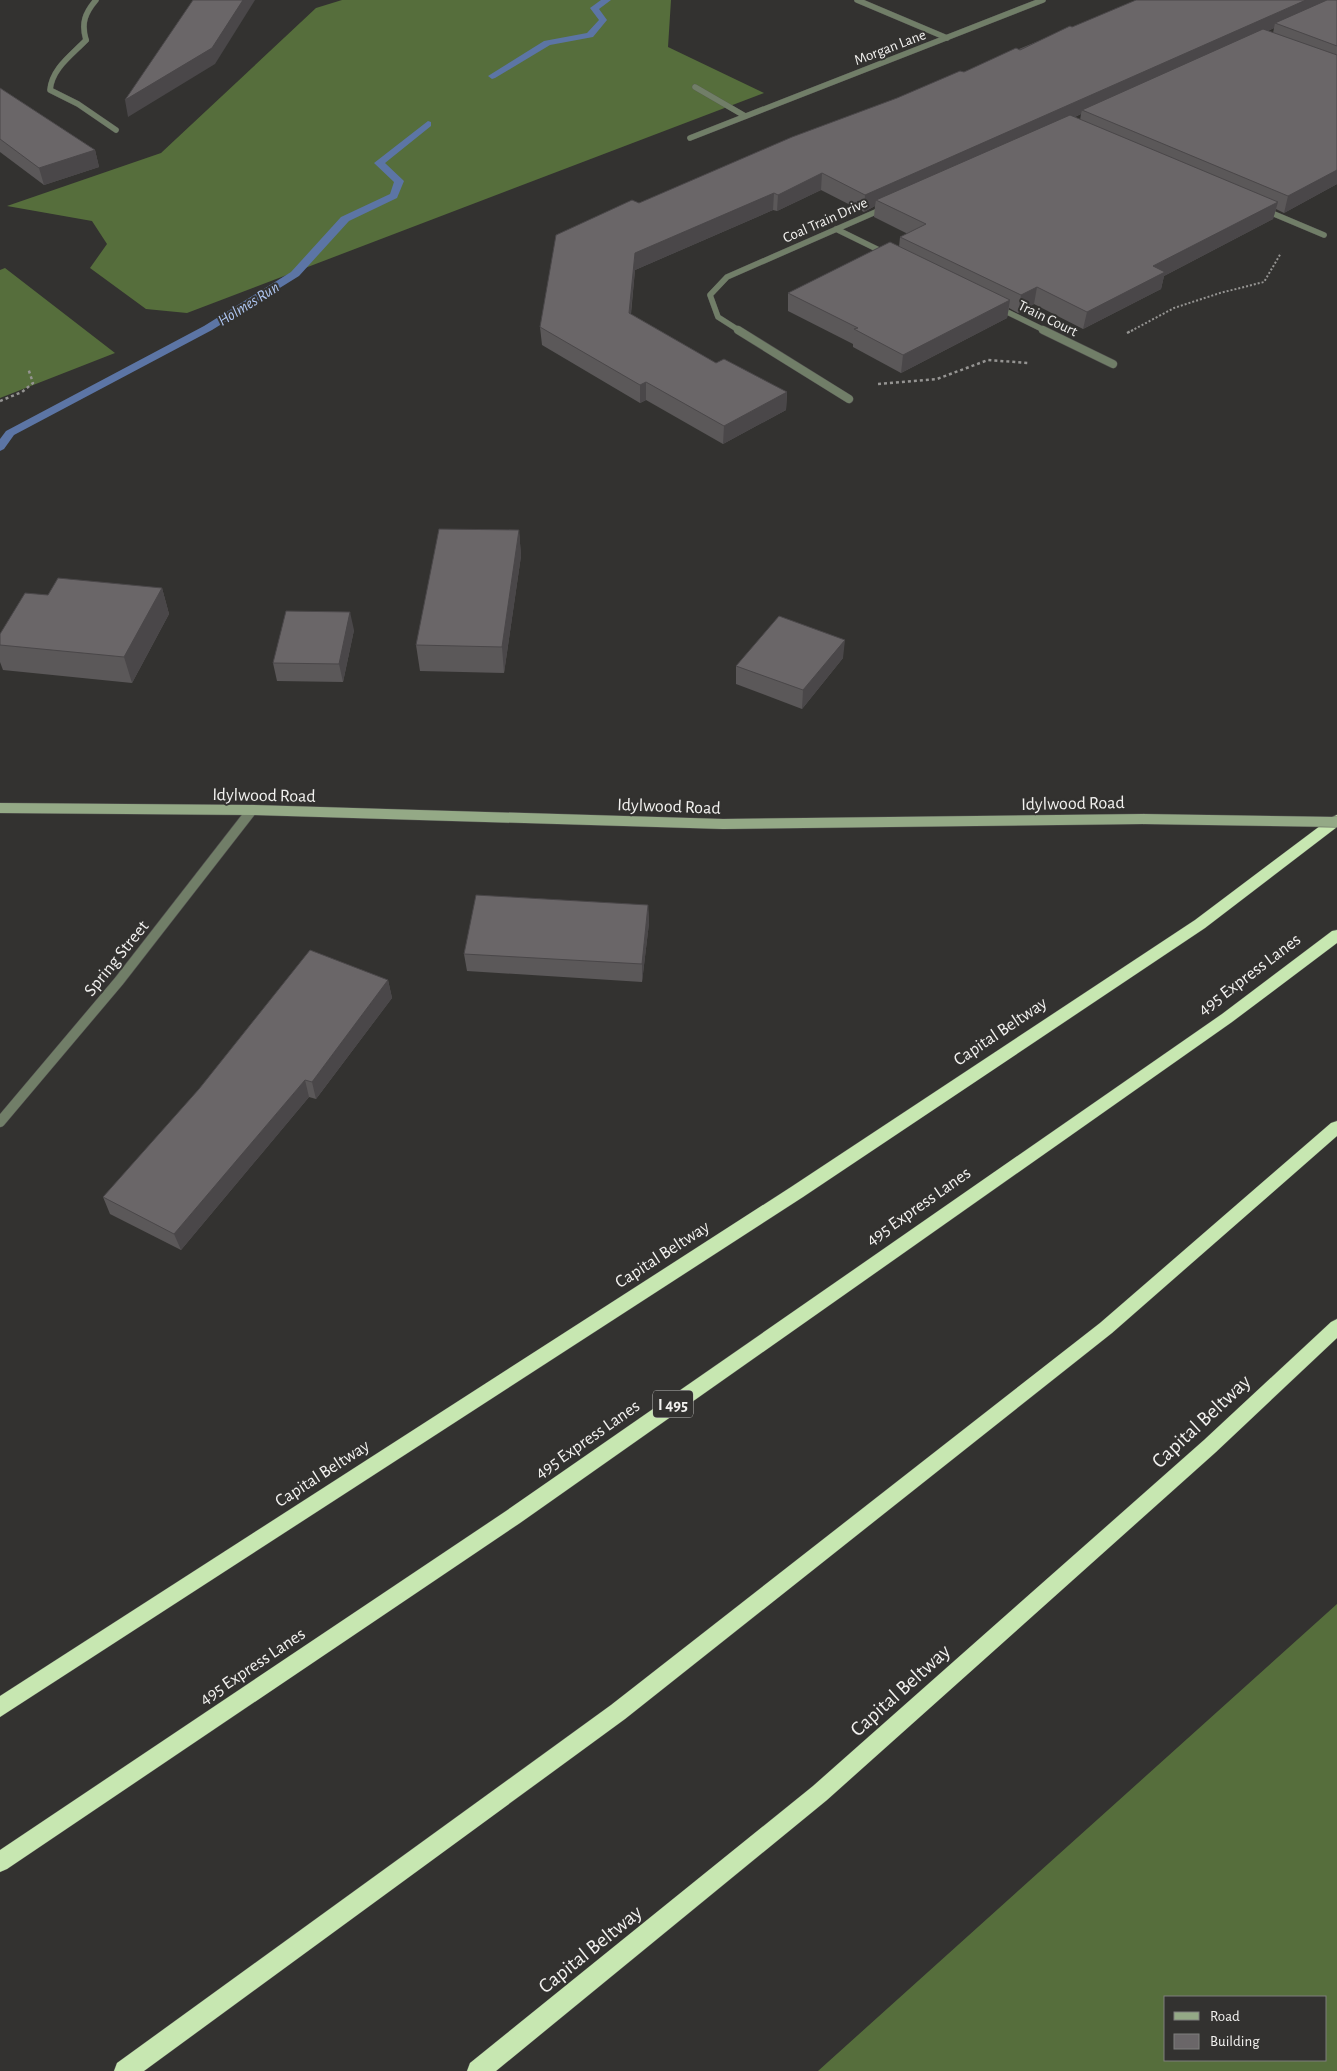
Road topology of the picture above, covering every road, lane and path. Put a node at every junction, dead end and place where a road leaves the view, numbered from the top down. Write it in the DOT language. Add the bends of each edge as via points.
graph roads {
  1 [pos="96,0"];
  2 [pos="856,0"];
  3 [pos="1043,0"];
  4 [pos="947,38"];
  5 [pos="695,87"];
  6 [pos="745,116"];
  7 [pos="116,130"];
  8 [pos="690,138"];
  9 [pos="890,205"];
  10 [pos="1258,207"];
  11 [pos="836,229"];
  12 [pos="1324,235"];
  13 [pos="898,259"];
  14 [pos="994,306"];
  15 [pos="1113,364"];
  16 [pos="28,368"];
  17 [pos="849,398"];
  18 [pos="0,401"];
  19 [pos="0,808"];
  20 [pos="252,810"];
  21 [pos="1337,821"];
  22 [pos="1337,935"];
  23 [pos="0,1122"];
  24 [pos="1337,1127"];
  25 [pos="1337,1327"];
  26 [pos="0,1707"];
  27 [pos="0,1862"];
  28 [pos="125,2071"];
  29 [pos="478,2071"];
  1 -- 7 [label="street" via="85,14 82,28 86,40 49,82 50,90 78,104"];
  2 -- 4 [label="street"];
  3 -- 4 [label="street, Morgan Lane"];
  4 -- 6 [label="street, Morgan Lane"];
  5 -- 6 [label="street"];
  6 -- 8 [label="street, Morgan Lane"];
  9 -- 11 [label="street, Coal Train Drive"];
  10 -- 12 [label="street"];
  11 -- 13 [label="street"];
  11 -- 17 [label="street, Coal Train Drive" via="727,277 710,294 718,317"];
  14 -- 15 [label="street, Train Court"];
  16 -- 18 [label="path" via="33,383 22,392"];
  19 -- 20 [label="main road, Idylwood Road"];
  20 -- 21 [label="main road, Idylwood Road, bridge" via="723,824 1143,819"];
  20 -- 23 [label="street, Spring Street" via="119,982"];
  21 -- 26 [label="highway, Capital Beltway" via="1200,924 798,1192"];
  22 -- 27 [label="highway, 495 Express Lanes / I 495" via="1227,1018 513,1517"];
  24 -- 28 [label="highway" via="1106,1328 626,1706"];
  25 -- 29 [label="highway, Capital Beltway" via="1210,1446 820,1793"];
}
